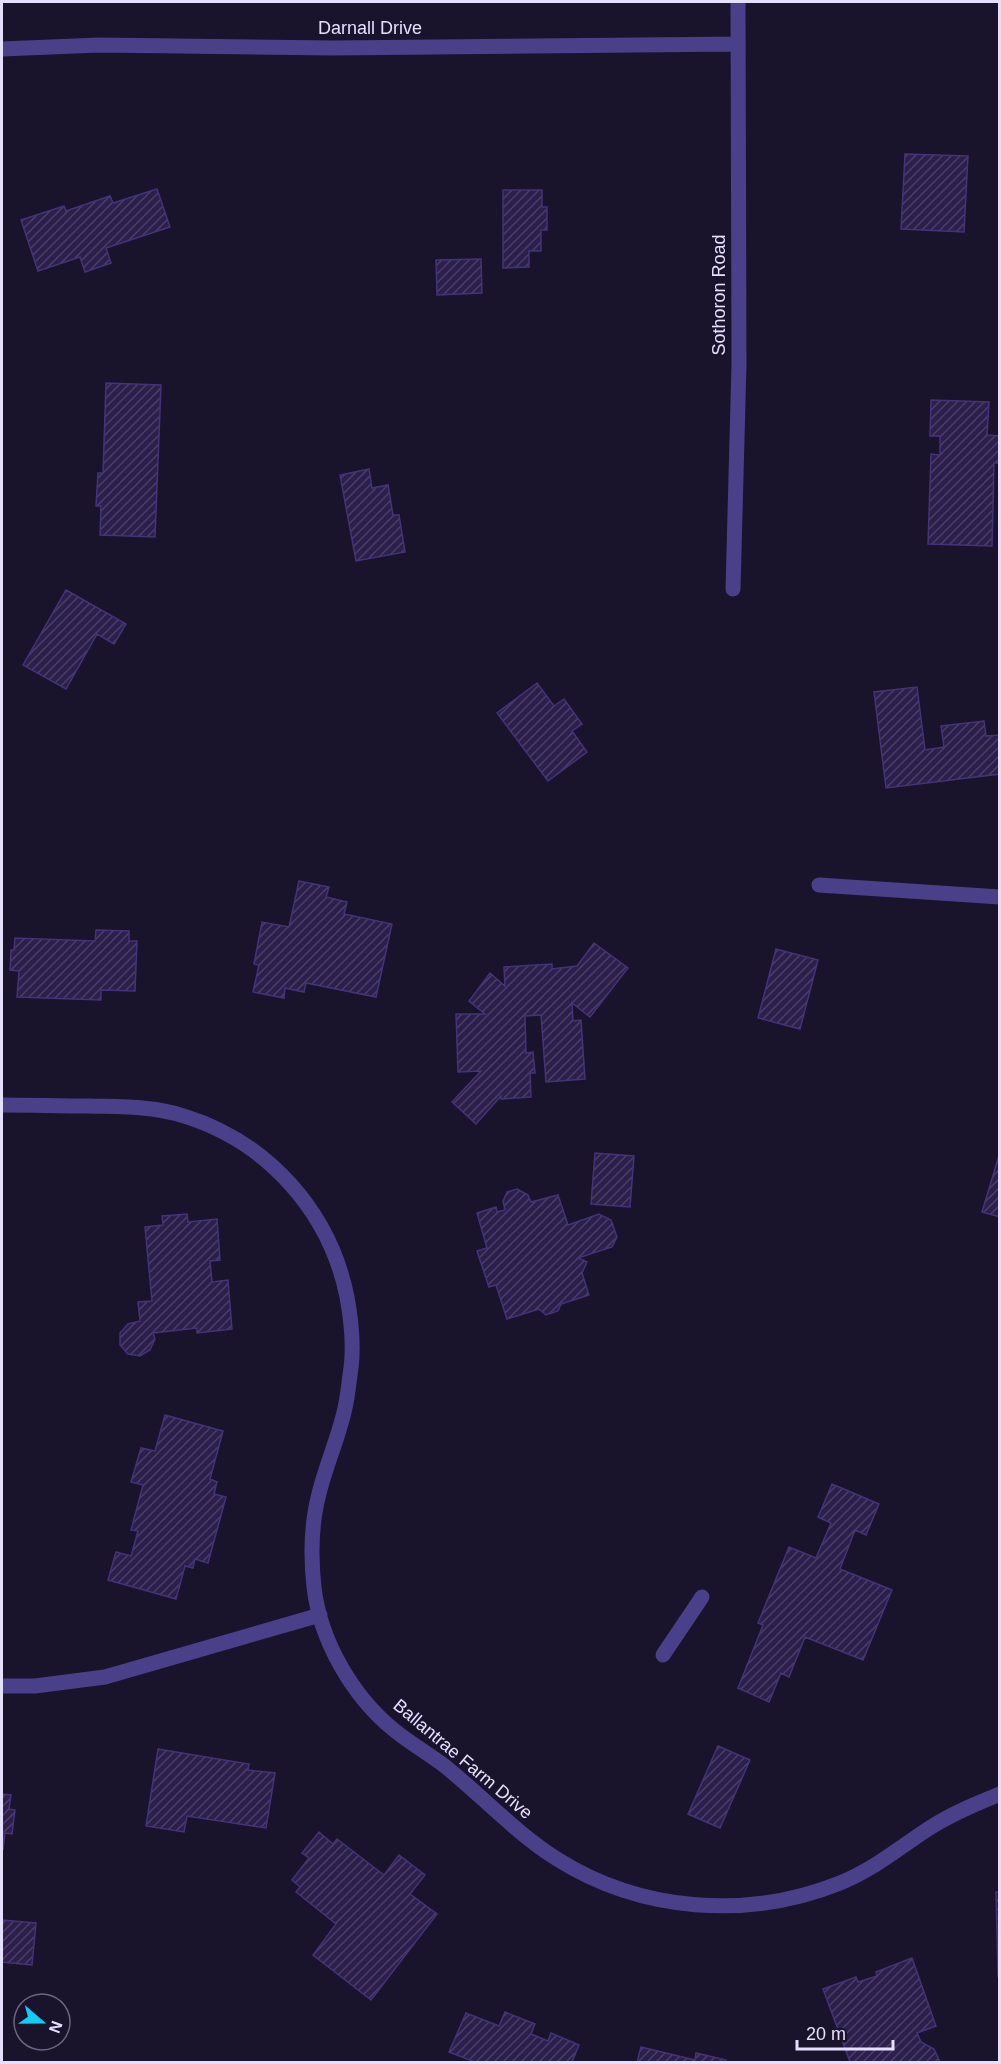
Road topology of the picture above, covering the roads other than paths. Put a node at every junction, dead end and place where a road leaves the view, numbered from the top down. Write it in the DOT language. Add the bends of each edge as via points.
graph roads {
  1 [pos="738,2"];
  2 [pos="738,44"];
  3 [pos="2,49"];
  4 [pos="733,589"];
  5 [pos="819,885"];
  6 [pos="999,897"];
  7 [pos="2,1105"];
  8 [pos="702,1597"];
  9 [pos="320,1615"];
  10 [pos="663,1655"];
  11 [pos="2,1686"];
  12 [pos="999,1794"];
  1 -- 2 [label="street, Sothoron Road"];
  2 -- 3 [label="street, Darnall Drive" via="333,48 99,45"];
  2 -- 4 [label="street, Sothoron Road" via="739,364"];
  5 -- 6 [label="street"];
  7 -- 9 [label="street, Ballantrae Farm Drive" via="142,1107 183,1115 224,1131 264,1158 296,1189 320,1222 343,1277 352,1362 345,1408 316,1505 311,1547"];
  8 -- 10 [label="street"];
  9 -- 11 [label="street" via="105,1677"];
  9 -- 12 [label="street, Ballantrae Farm Drive" via="338,1660 361,1696 392,1728 446,1767 557,1859 603,1883 654,1900 746,1906 795,1898 841,1883 884,1861 929,1828"];
}
